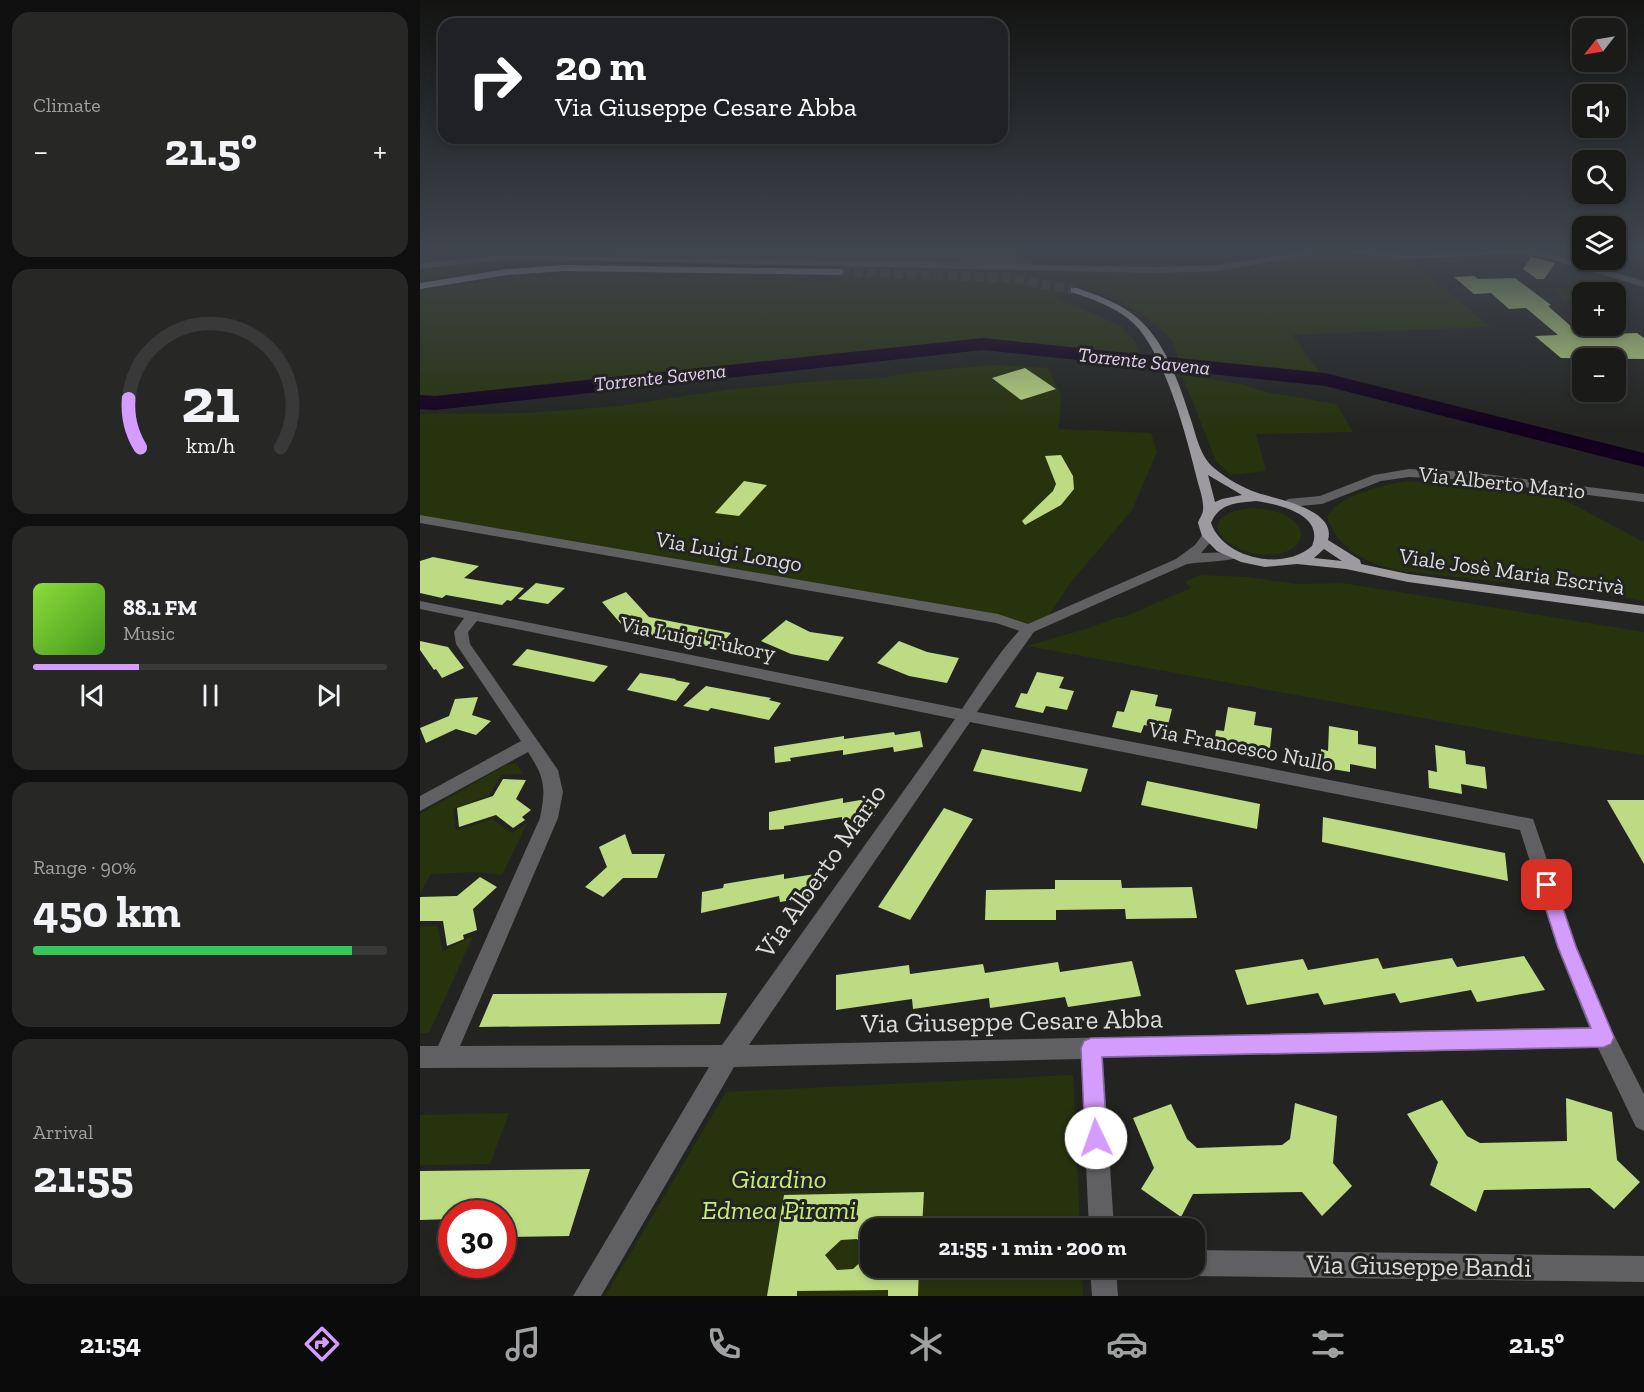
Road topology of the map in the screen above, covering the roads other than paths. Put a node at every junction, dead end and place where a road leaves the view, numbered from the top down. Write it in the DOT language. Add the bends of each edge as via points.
graph roads {
  1 [pos="1118,309"];
  2 [pos="1196,456"];
  3 [pos="1256,497"];
  4 [pos="1328,498"];
  5 [pos="1644,498"];
  6 [pos="1288,503"];
  7 [pos="1210,511"];
  8 [pos="420,519"];
  9 [pos="1317,522"];
  10 [pos="1208,537"];
  11 [pos="1321,541"];
  12 [pos="1235,556"];
  13 [pos="1298,560"];
  14 [pos="1181,562"];
  15 [pos="1375,571"];
  16 [pos="420,605"];
  17 [pos="1644,610"];
  18 [pos="473,616"];
  19 [pos="1029,629"];
  20 [pos="967,716"];
  21 [pos="530,744"];
  22 [pos="420,804"];
  23 [pos="1604,1037"];
  24 [pos="1091,1048"];
  25 [pos="728,1056"];
  26 [pos="420,1057"];
  27 [pos="444,1057"];
  28 [pos="1644,1119"];
  29 [pos="1100,1218"];
  30 [pos="1205,1263"];
  31 [pos="1644,1269"];
  32 [pos="1103,1278"];
  33 [pos="586,1296"];
  34 [pos="1104,1296"];
  1 -- 2 [label="main road" via="1142,327 1158,352"];
  2 -- 3 [label="main road" via="1222,481"];
  2 -- 7 [label="main road"];
  3 -- 6 [label="main road"];
  3 -- 7 [label="main road" via="1228,501"];
  4 -- 5 [label="street, Via Alberto Mario" via="1378,478 1420,473"];
  4 -- 6 [label="street, Via Alberto Mario"];
  4 -- 9 [label="street" via="1316,512"];
  6 -- 9 [label="main road"];
  7 -- 10 [label="main road" via="1203,523"];
  8 -- 19 [label="street, Via Luigi Longo" via="998,619"];
  9 -- 11 [label="main road"];
  10 -- 12 [label="main road"];
  10 -- 14 [label="street, Via Alberto Mario"];
  11 -- 13 [label="main road" via="1317,549"];
  11 -- 15 [label="main road, Viale Josè Maria Escrivà" via="1341,556"];
  12 -- 13 [label="main road, Viale Josè Maria Escrivà" via="1267,563"];
  12 -- 14 [label="street, Via Alberto Mario"];
  13 -- 15 [label="main road, Viale Josè Maria Escrivà"];
  14 -- 19 [label="street, Via Alberto Mario"];
  15 -- 17 [label="main road, Viale Josè Maria Escrivà"];
  16 -- 18 [label="street, Via Luigi Tukory"];
  18 -- 20 [label="street, Via Luigi Tukory"];
  18 -- 21 [label="street" via="462,632 463,644"];
  19 -- 20 [label="street, Via Alberto Mario"];
  20 -- 23 [label="street, Via Francesco Nullo" via="1527,824 1567,947"];
  20 -- 25 [label="street, Via Alberto Mario"];
  21 -- 22 [label="street"];
  21 -- 27 [label="street" via="549,770 554,792 549,818"];
  23 -- 24 [label="street, Via Giuseppe Cesare Abba"];
  23 -- 28 [label="street"];
  24 -- 25 [label="street, Via Giuseppe Cesare Abba"];
  24 -- 29 [label="street"];
  25 -- 27 [label="street, Via Giuseppe Cesare Abba"];
  25 -- 33 [label="street, Via Alberto Mario"];
  26 -- 27 [label="street, Via Giuseppe Cesare Abba"];
  30 -- 31 [label="street, Via Giuseppe Bandi"];
  32 -- 34 [label="street"];
}
